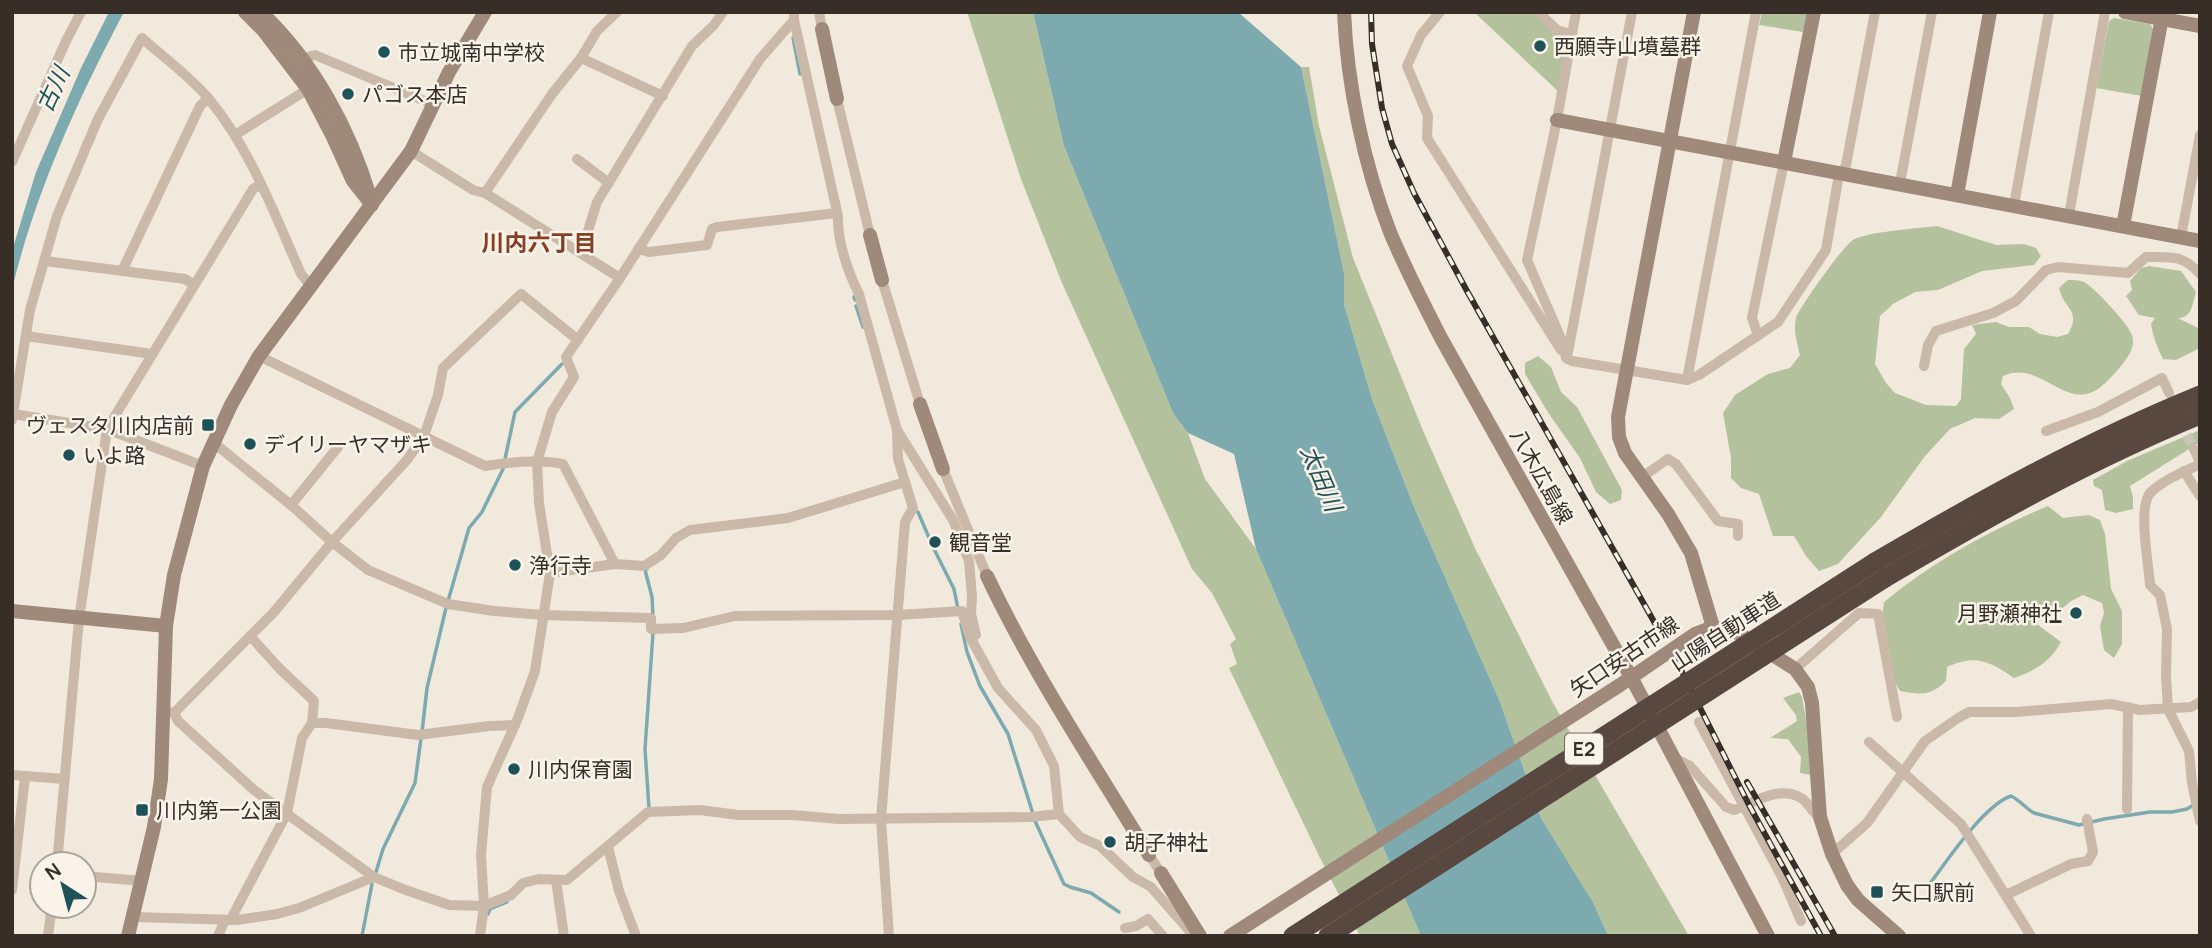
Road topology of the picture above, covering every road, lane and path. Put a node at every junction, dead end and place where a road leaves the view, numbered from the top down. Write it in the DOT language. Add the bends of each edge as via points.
graph roads {
  1 [pos="82,12"];
  2 [pos="245,12"];
  3 [pos="261,12"];
  4 [pos="485,12"];
  5 [pos="617,12"];
  6 [pos="723,12"];
  7 [pos="819,12"];
  8 [pos="1344,12"];
  9 [pos="1440,12"];
  10 [pos="1542,12"];
  11 [pos="1576,12"];
  12 [pos="1632,12"];
  13 [pos="1694,12"];
  14 [pos="1756,12"];
  15 [pos="1814,12"];
  16 [pos="1875,12"];
  17 [pos="1932,12"];
  18 [pos="1990,12"];
  19 [pos="2049,12"];
  20 [pos="2105,12"];
  21 [pos="2125,12"];
  22 [pos="794,16"];
  23 [pos="2163,16"];
  24 [pos="2200,26"];
  25 [pos="822,29"];
  26 [pos="1571,34"];
  27 [pos="581,58"];
  28 [pos="301,60"];
  29 [pos="308,89"];
  30 [pos="663,96"];
  31 [pos="208,97"];
  32 [pos="837,99"];
  33 [pos="432,104"];
  34 [pos="1557,120"];
  35 [pos="1609,130"];
  36 [pos="235,135"];
  37 [pos="2200,135"];
  38 [pos="1670,141"];
  39 [pos="411,151"];
  40 [pos="1730,151"];
  41 [pos="577,159"];
  42 [pos="12,162"];
  43 [pos="1784,162"];
  44 [pos="1841,173"];
  45 [pos="609,183"];
  46 [pos="1900,183"];
  47 [pos="261,184"];
  48 [pos="485,193"];
  49 [pos="1957,195"];
  50 [pos="372,205"];
  51 [pos="2014,205"];
  52 [pos="838,213"];
  53 [pos="2069,215"];
  54 [pos="2123,226"];
  55 [pos="870,235"];
  56 [pos="2181,237"];
  57 [pos="2200,241"];
  58 [pos="638,249"];
  59 [pos="581,253"];
  60 [pos="45,261"];
  61 [pos="122,271"];
  62 [pos="2200,274"];
  63 [pos="620,278"];
  64 [pos="882,280"];
  65 [pos="194,285"];
  66 [pos="311,286"];
  67 [pos="1552,316"];
  68 [pos="1574,316"];
  69 [pos="1758,335"];
  70 [pos="26,336"];
  71 [pos="578,340"];
  72 [pos="152,354"];
  73 [pos="260,356"];
  74 [pos="1566,358"];
  75 [pos="1924,366"];
  76 [pos="1627,371"];
  77 [pos="1688,380"];
  78 [pos="2169,393"];
  79 [pos="2200,396"];
  80 [pos="920,404"];
  81 [pos="13,414"];
  82 [pos="2200,415"];
  83 [pos="12,420"];
  84 [pos="107,429"];
  85 [pos="897,430"];
  86 [pos="2046,431"];
  87 [pos="424,436"];
  88 [pos="214,443"];
  89 [pos="338,447"];
  90 [pos="2194,449"];
  91 [pos="537,462"];
  92 [pos="2200,463"];
  93 [pos="204,466"];
  94 [pos="943,469"];
  95 [pos="2184,471"];
  96 [pos="1642,477"];
  97 [pos="905,482"];
  98 [pos="2200,496"];
  99 [pos="291,505"];
  100 [pos="1738,536"];
  101 [pos="331,542"];
  102 [pos="615,564"];
  103 [pos="1880,570"];
  104 [pos="550,573"];
  105 [pos="987,576"];
  106 [pos="12,611"];
  107 [pos="543,615"];
  108 [pos="898,615"];
  109 [pos="79,618"];
  110 [pos="166,626"];
  111 [pos="1713,626"];
  112 [pos="250,636"];
  113 [pos="979,655"];
  114 [pos="1795,670"];
  115 [pos="1625,681"];
  116 [pos="2200,702"];
  117 [pos="2128,708"];
  118 [pos="2168,709"];
  119 [pos="168,712"];
  120 [pos="1898,717"];
  121 [pos="1699,722"];
  122 [pos="312,723"];
  123 [pos="515,725"];
  124 [pos="1869,742"];
  125 [pos="1674,758"];
  126 [pos="2195,770"];
  127 [pos="1902,773"];
  128 [pos="12,775"];
  129 [pos="25,777"];
  130 [pos="64,779"];
  131 [pos="1745,806"];
  132 [pos="2127,809"];
  133 [pos="287,813"];
  134 [pos="1059,814"];
  135 [pos="1820,817"];
  136 [pos="881,819"];
  137 [pos="2087,819"];
  138 [pos="2200,821"];
  139 [pos="608,847"];
  140 [pos="58,850"];
  141 [pos="1832,854"];
  142 [pos="1149,855"];
  143 [pos="1161,873"];
  144 [pos="98,877"];
  145 [pos="373,877"];
  146 [pos="556,880"];
  147 [pos="142,881"];
  148 [pos="12,890"];
  149 [pos="2006,895"];
  150 [pos="484,906"];
  151 [pos="133,917"];
  152 [pos="229,920"];
  153 [pos="1801,921"];
  154 [pos="1125,928"];
  155 [pos="128,936"];
  156 [pos="218,936"];
  157 [pos="481,936"];
  158 [pos="564,936"];
  159 [pos="636,936"];
  160 [pos="889,936"];
  161 [pos="1163,936"];
  162 [pos="1194,936"];
  163 [pos="1200,936"];
  164 [pos="1230,936"];
  165 [pos="1293,936"];
  166 [pos="1328,936"];
  167 [pos="1768,936"];
  168 [pos="1899,936"];
  169 [pos="2031,936"];
  1 -- 42 [label="street"];
  2 -- 29 [label="street"];
  3 -- 28 [label="street"];
  4 -- 33 [label="street"];
  5 -- 27 [label="street" via="597,31"];
  6 -- 30 [label="street" via="692,46"];
  7 -- 25 [label="street"];
  8 -- 115 [label="street, 八木広島線" via="1361,134 1390,231 1441,338"];
  9 -- 74 [label="street" via="1421,35 1407,66 1428,116 1427,138"];
  10 -- 26 [label="street" via="1557,30"];
  11 -- 26 [label="street"];
  12 -- 35 [label="street"];
  13 -- 38 [label="street"];
  14 -- 40 [label="street"];
  15 -- 43 [label="street"];
  16 -- 44 [label="street"];
  17 -- 46 [label="street"];
  18 -- 49 [label="street"];
  19 -- 51 [label="street"];
  20 -- 53 [label="street"];
  21 -- 23 [label="street"];
  22 -- 52 [label="street"];
  22 -- 58 [label="street" via="760,59"];
  23 -- 24 [label="street"];
  23 -- 54 [label="street"];
  25 -- 32 [label="street"];
  26 -- 34 [label="street"];
  27 -- 30 [label="street"];
  27 -- 48 [label="street"];
  28 -- 33 [label="street" via="315,55"];
  28 -- 50 [label="street" via="347,137"];
  29 -- 36 [label="street"];
  29 -- 50 [label="street" via="353,181"];
  30 -- 45 [label="street"];
  31 -- 36 [label="street"];
  31 -- 60 [label="street" via="142,38 93,131 57,216"];
  31 -- 61 [label="street"];
  32 -- 55 [label="street"];
  33 -- 39 [label="street"];
  34 -- 35 [label="street"];
  34 -- 67 [label="street" via="1527,260"];
  35 -- 38 [label="street"];
  35 -- 68 [label="street"];
  36 -- 47 [label="street"];
  37 -- 56 [label="street"];
  38 -- 40 [label="street"];
  38 -- 76 [label="street"];
  39 -- 48 [label="street"];
  39 -- 50 [label="street"];
  40 -- 43 [label="street"];
  40 -- 77 [label="street"];
  41 -- 45 [label="street"];
  43 -- 44 [label="street"];
  43 -- 69 [label="street" via="1752,318"];
  44 -- 46 [label="street"];
  44 -- 69 [label="street" via="1826,250 1778,322"];
  45 -- 59 [label="street" via="597,202"];
  46 -- 49 [label="street"];
  47 -- 65 [label="street" via="253,189"];
  47 -- 66 [label="street" via="301,274"];
  48 -- 59 [label="street"];
  49 -- 51 [label="street"];
  50 -- 66 [label="street"];
  51 -- 53 [label="street"];
  52 -- 58 [label="street" via="716,227 707,245 649,252"];
  52 -- 85 [label="street" via="837,228"];
  53 -- 54 [label="street"];
  54 -- 56 [label="street"];
  55 -- 64 [label="street"];
  56 -- 57 [label="street"];
  58 -- 63 [label="street"];
  59 -- 63 [label="street"];
  60 -- 61 [label="street"];
  60 -- 70 [label="street"];
  61 -- 65 [label="street" via="185,279"];
  62 -- 75 [label="street" via="2192,264 2176,257 2146,257 2128,274 2058,267 2046,270 2016,301 1937,331 1927,345"];
  63 -- 71 [label="street"];
  64 -- 80 [label="street"];
  65 -- 72 [label="street"];
  66 -- 73 [label="street"];
  67 -- 68 [label="street" via="1564,321"];
  67 -- 74 [label="street"];
  68 -- 74 [label="street"];
  69 -- 77 [label="street"];
  70 -- 72 [label="street"];
  70 -- 81 [label="street"];
  71 -- 87 [label="street" via="521,293 443,368"];
  71 -- 91 [label="street" via="566,357 573,377 552,412"];
  72 -- 84 [label="street"];
  73 -- 87 [label="street"];
  73 -- 88 [label="street"];
  74 -- 76 [label="street"];
  76 -- 77 [label="street"];
  76 -- 96 [label="street" via="1619,437"];
  78 -- 86 [label="street" via="2162,378 2098,412"];
  79 -- 103 [label="highway, 山陽自動車道 / E2" via="2077,450 1980,501"];
  80 -- 94 [label="street"];
  81 -- 83 [label="street"];
  81 -- 84 [label="street"];
  82 -- 103 [label="highway, 山陽自動車道 / E2" via="2084,467"];
  84 -- 93 [label="street"];
  84 -- 109 [label="street"];
  85 -- 97 [label="street"];
  85 -- 113 [label="street" via="953,520 969,561 971,614"];
  87 -- 91 [label="street" via="485,466"];
  87 -- 101 [label="street" via="407,461"];
  88 -- 93 [label="street"];
  88 -- 99 [label="street"];
  89 -- 99 [label="street"];
  90 -- 92 [label="street"];
  91 -- 102 [label="street" via="565,466"];
  91 -- 104 [label="street"];
  92 -- 95 [label="street"];
  93 -- 110 [label="street" via="174,575"];
  94 -- 105 [label="street"];
  95 -- 98 [label="street"];
  95 -- 118 [label="street" via="2149,494 2146,503 2145,555 2150,585 2160,595 2167,629"];
  96 -- 100 [label="street" via="1668,459 1718,521 1738,524"];
  96 -- 111 [label="street" via="1691,553"];
  97 -- 102 [label="street" via="788,518 690,530 644,566"];
  97 -- 108 [label="street" via="913,508 905,522"];
  99 -- 101 [label="street"];
  101 -- 107 [label="street" via="368,570 448,604"];
  101 -- 112 [label="street"];
  102 -- 104 [label="street"];
  103 -- 165 [label="highway, 山陽自動車道 / E2, bridge"];
  103 -- 166 [label="highway, 山陽自動車道 / E2, bridge"];
  104 -- 107 [label="street"];
  105 -- 142 [label="street" via="1006,617"];
  106 -- 109 [label="street"];
  107 -- 108 [label="street" via="651,618 651,629 683,628 735,616"];
  107 -- 123 [label="street" via="535,671"];
  108 -- 113 [label="street" via="961,611"];
  108 -- 136 [label="street"];
  109 -- 110 [label="street"];
  109 -- 130 [label="street"];
  110 -- 119 [label="street"];
  111 -- 114 [label="street, 矢口安古市線" via="1738,634"];
  111 -- 115 [label="street, 矢口安古市線"];
  112 -- 119 [label="street"];
  112 -- 122 [label="street" via="309,695"];
  113 -- 134 [label="street" via="998,688 1036,730 1054,766"];
  114 -- 120 [label="street" via="1858,613 1878,614"];
  114 -- 135 [label="street, 矢口安古市線" via="1808,687 1812,703"];
  115 -- 125 [label="street, 八木広島線"];
  115 -- 164 [label="street, 矢口安古市線"];
  116 -- 118 [label="street"];
  117 -- 118 [label="street"];
  117 -- 127 [label="street" via="2111,704 1969,712 1925,741"];
  117 -- 132 [label="street"];
  118 -- 126 [label="street"];
  119 -- 133 [label="street" via="254,790"];
  119 -- 147 [label="street" via="159,803"];
  121 -- 131 [label="street"];
  122 -- 123 [label="street" via="418,735"];
  122 -- 133 [label="street" via="302,738"];
  123 -- 150 [label="street" via="487,788 481,855"];
  124 -- 127 [label="street"];
  125 -- 131 [label="street" via="1690,766 1726,807"];
  125 -- 167 [label="street, 八木広島線"];
  126 -- 138 [label="street"];
  127 -- 141 [label="street" via="1867,823"];
  127 -- 149 [label="street" via="1961,824"];
  128 -- 129 [label="street"];
  129 -- 130 [label="street"];
  129 -- 148 [label="street"];
  130 -- 140 [label="street"];
  131 -- 135 [label="street" via="1775,793 1791,792 1805,799"];
  131 -- 153 [label="street"];
  133 -- 145 [label="street"];
  133 -- 152 [label="street"];
  134 -- 136 [label="street"];
  134 -- 162 [label="street" via="1080,837 1100,846 1132,877 1151,887"];
  135 -- 141 [label="street, 矢口安古市線"];
  136 -- 139 [label="street" via="648,811"];
  136 -- 160 [label="street"];
  137 -- 149 [label="street" via="2093,852 2088,861 2071,864"];
  139 -- 146 [label="street" via="567,880"];
  139 -- 159 [label="street"];
  141 -- 168 [label="street, 矢口安古市線" via="1858,900"];
  142 -- 143 [label="street"];
  143 -- 163 [label="street"];
  144 -- 147 [label="street"];
  145 -- 150 [label="street" via="449,905"];
  145 -- 152 [label="street" via="299,908"];
  146 -- 150 [label="street" via="523,883 511,895"];
  146 -- 158 [label="street"];
  147 -- 151 [label="street"];
  149 -- 169 [label="street"];
  150 -- 157 [label="street"];
  151 -- 152 [label="street"];
  151 -- 155 [label="street"];
  152 -- 156 [label="street"];
  154 -- 161 [label="street" via="1148,919"];
}
